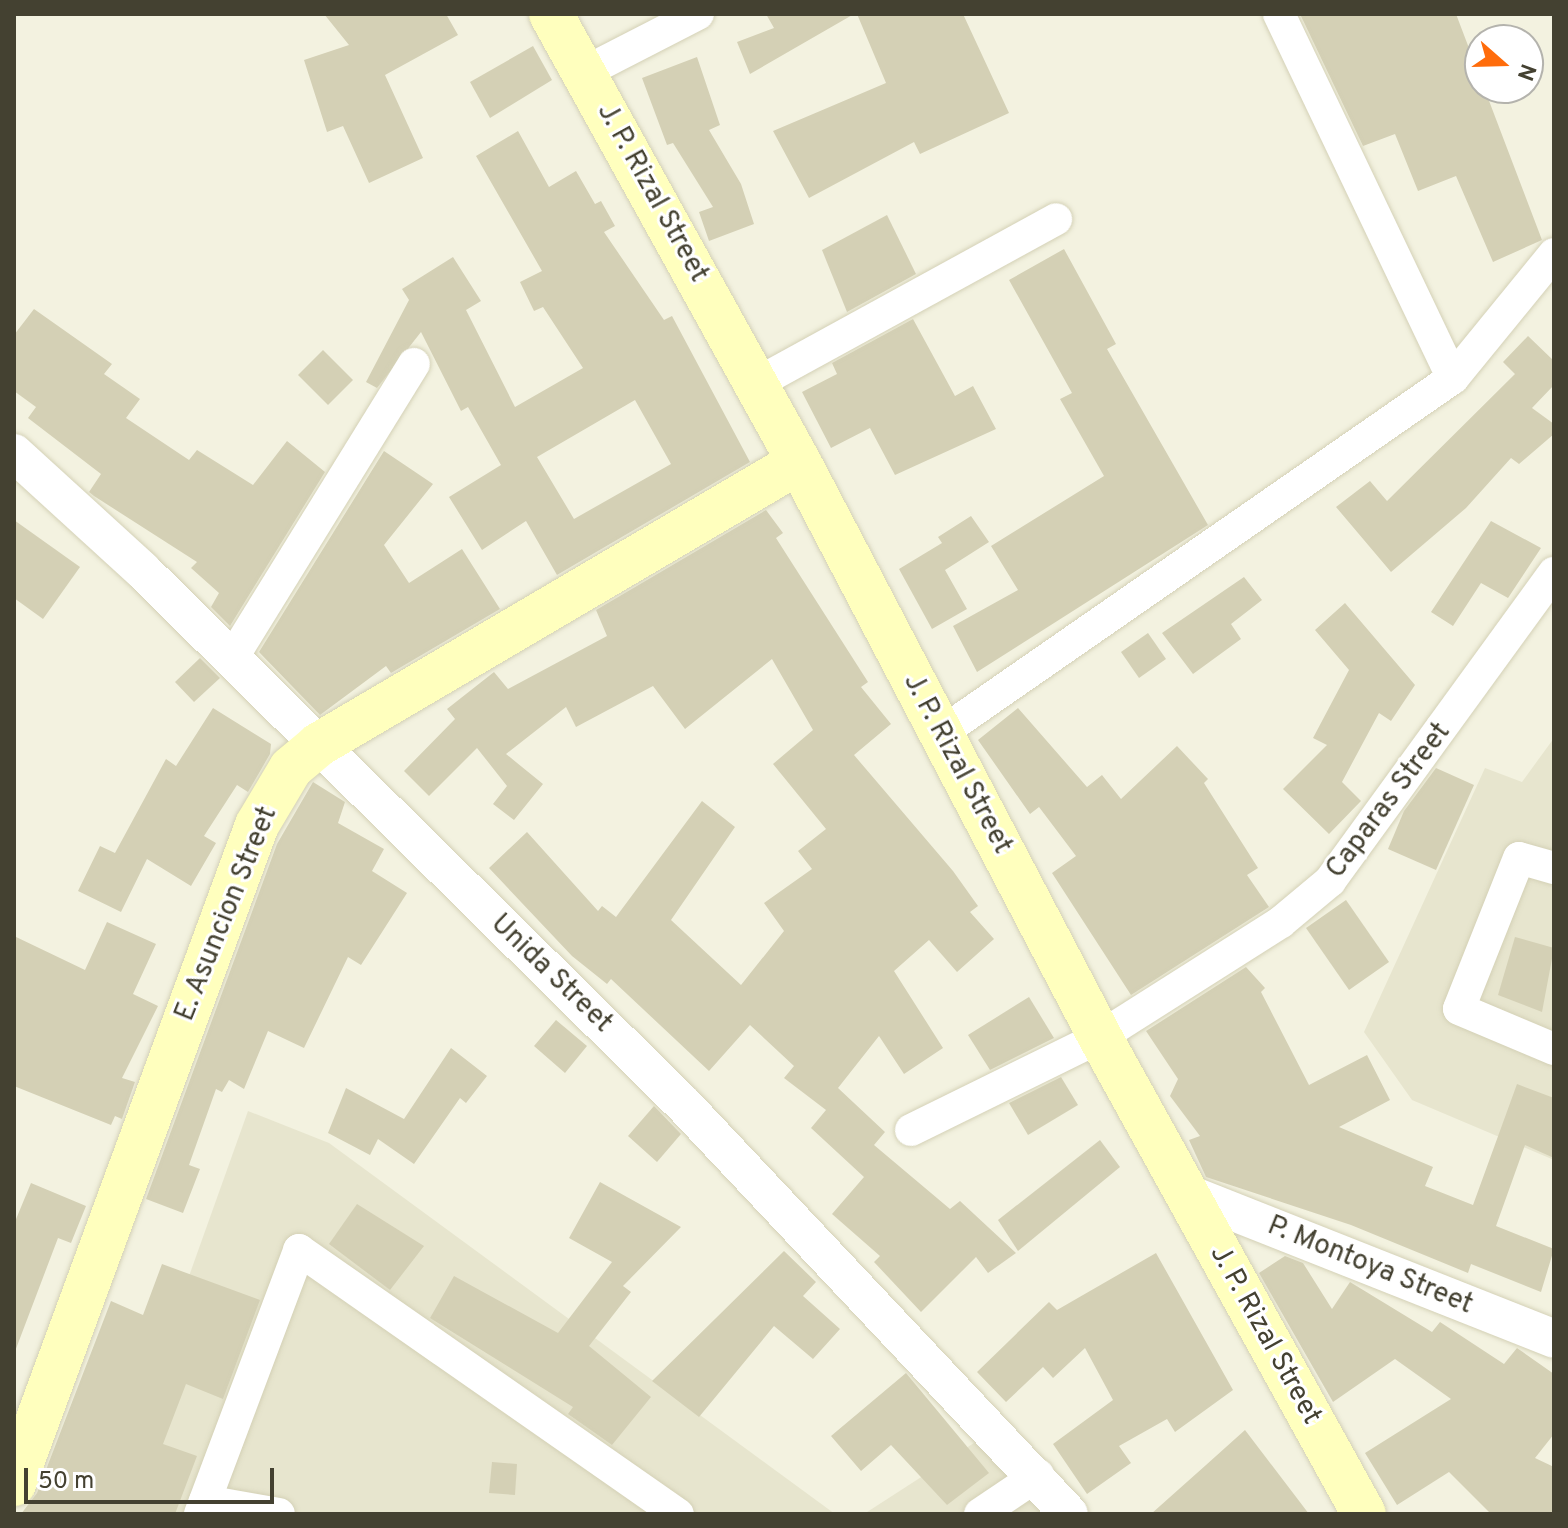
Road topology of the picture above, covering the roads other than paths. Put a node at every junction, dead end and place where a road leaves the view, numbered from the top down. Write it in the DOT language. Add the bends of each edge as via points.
graph roads {
  1 [pos="551,14"];
  2 [pos="698,14"];
  3 [pos="1279,14"];
  4 [pos="585,72"];
  5 [pos="1056,219"];
  6 [pos="1554,254"];
  7 [pos="414,364"];
  8 [pos="1453,378"];
  9 [pos="757,383"];
  10 [pos="14,453"];
  11 [pos="799,462"];
  12 [pos="1554,573"];
  13 [pos="231,660"];
  14 [pos="941,733"];
  15 [pos="318,745"];
  16 [pos="1554,868"];
  17 [pos="1100,1037"];
  18 [pos="1554,1049"];
  19 [pos="911,1130"];
  20 [pos="1186,1193"];
  21 [pos="1554,1339"];
  22 [pos="1038,1475"];
  23 [pos="14,1484"];
  24 [pos="202,1507"];
  25 [pos="279,1514"];
  26 [pos="678,1514"];
  27 [pos="980,1514"];
  28 [pos="1069,1514"];
  29 [pos="1364,1514"];
  1 -- 4 [label="main road, J. P. Rizal Street"];
  2 -- 4 [label="street"];
  3 -- 8 [label="street"];
  4 -- 9 [label="main road, J. P. Rizal Street"];
  5 -- 9 [label="street"];
  6 -- 8 [label="street"];
  7 -- 13 [label="street"];
  8 -- 14 [label="street"];
  9 -- 11 [label="main road, J. P. Rizal Street"];
  10 -- 13 [label="street, Unida Street"];
  11 -- 14 [label="main road, J. P. Rizal Street"];
  11 -- 15 [label="main road, E. Asuncion Street"];
  12 -- 17 [label="street, Caparas Street" via="1330,881 1281,922"];
  13 -- 15 [label="street, Unida Street"];
  14 -- 17 [label="main road, J. P. Rizal Street"];
  15 -- 22 [label="street, Unida Street" via="685,1106"];
  15 -- 23 [label="main road, E. Asuncion Street" via="291,768 257,825"];
  16 -- 18 [label="street" via="1519,858 1459,1009"];
  17 -- 19 [label="street, Caparas Street"];
  17 -- 20 [label="main road, J. P. Rizal Street"];
  20 -- 21 [label="street, P. Montoya Street"];
  20 -- 29 [label="main road, J. P. Rizal Street"];
  22 -- 27 [label="street"];
  22 -- 28 [label="street, Unida Street"];
  24 -- 25 [label="street"];
  24 -- 26 [label="street" via="299,1250"];
}
